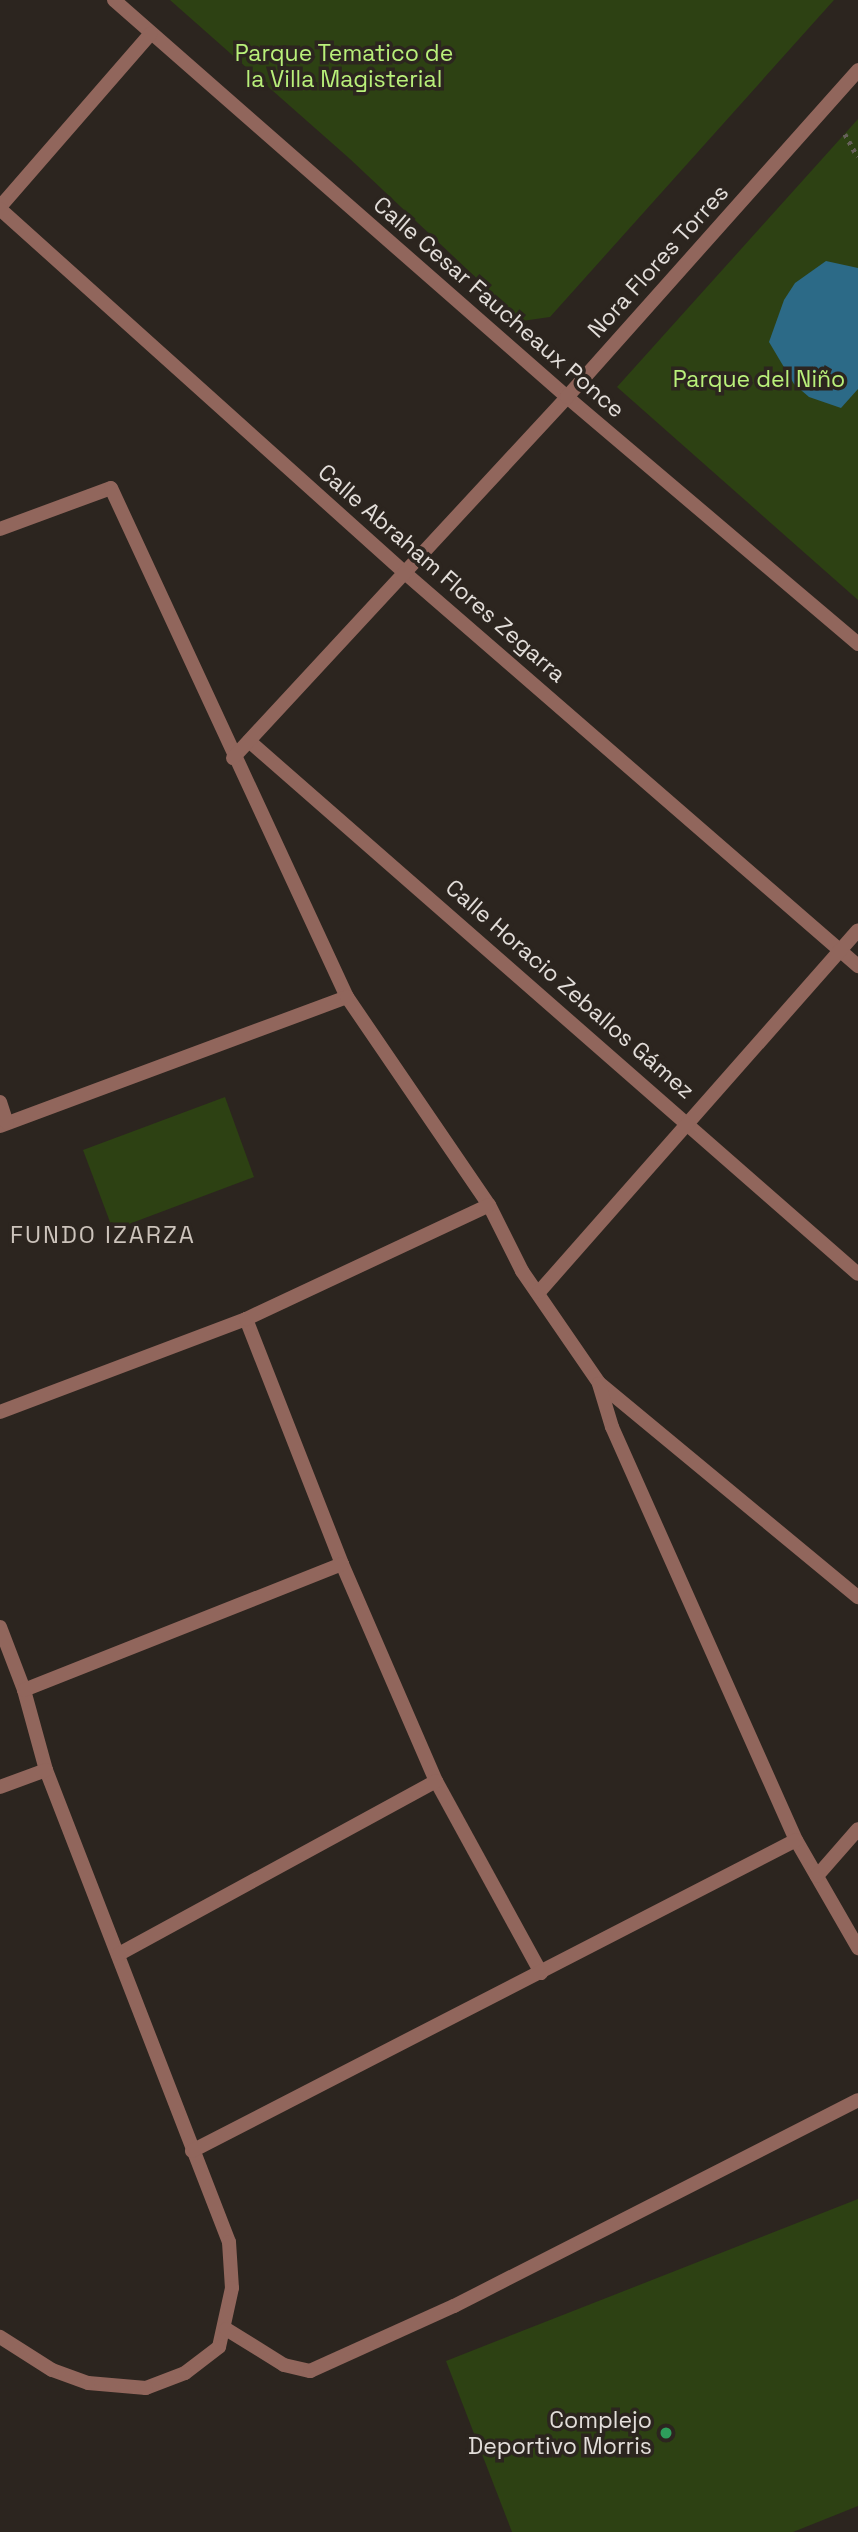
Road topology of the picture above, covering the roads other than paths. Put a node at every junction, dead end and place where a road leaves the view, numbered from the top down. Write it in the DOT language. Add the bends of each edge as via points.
graph roads {
  1 [pos="114,0"];
  2 [pos="151,33"];
  3 [pos="858,70"];
  4 [pos="0,208"];
  5 [pos="567,397"];
  6 [pos="0,529"];
  7 [pos="405,573"];
  8 [pos="858,644"];
  9 [pos="249,741"];
  10 [pos="233,758"];
  11 [pos="858,930"];
  12 [pos="840,951"];
  13 [pos="858,966"];
  14 [pos="347,997"];
  15 [pos="0,1102"];
  16 [pos="689,1122"];
  17 [pos="4,1124"];
  18 [pos="488,1205"];
  19 [pos="858,1274"];
  20 [pos="539,1292"];
  21 [pos="246,1319"];
  22 [pos="599,1384"];
  23 [pos="0,1412"];
  24 [pos="342,1564"];
  25 [pos="858,1597"];
  26 [pos="0,1627"];
  27 [pos="24,1690"];
  28 [pos="46,1770"];
  29 [pos="436,1781"];
  30 [pos="0,1787"];
  31 [pos="858,1829"];
  32 [pos="796,1840"];
  33 [pos="817,1876"];
  34 [pos="858,1948"];
  35 [pos="119,1954"];
  36 [pos="541,1973"];
  37 [pos="858,2100"];
  38 [pos="192,2151"];
  39 [pos="226,2329"];
  40 [pos="0,2337"];
  1 -- 2 [label="street, Calle Cesar Faucheaux Ponce"];
  2 -- 4 [label="street"];
  2 -- 5 [label="street, Calle Cesar Faucheaux Ponce"];
  3 -- 5 [label="street, Nora Flores Torres"];
  4 -- 7 [label="street, Calle Abraham Flores Zegarra"];
  5 -- 7 [label="street, Nora Flores Torres"];
  5 -- 8 [label="street, Calle Cesar Faucheaux Ponce"];
  6 -- 10 [label="street" via="111,488"];
  7 -- 9 [label="street, Nora Flores Torres"];
  7 -- 12 [label="street, Calle Abraham Flores Zegarra"];
  9 -- 10 [label="street, Nora Flores Torres"];
  9 -- 16 [label="street, Calle Horacio Zeballos Gámez"];
  10 -- 14 [label="street"];
  11 -- 12 [label="street"];
  12 -- 13 [label="street, Calle Abraham Flores Zegarra"];
  12 -- 16 [label="street"];
  14 -- 17 [label="street"];
  14 -- 18 [label="street"];
  15 -- 17 [label="street"];
  16 -- 19 [label="street, Calle Horacio Zeballos Gámez"];
  16 -- 20 [label="street"];
  18 -- 20 [label="street" via="522,1271"];
  18 -- 21 [label="street"];
  20 -- 22 [label="street"];
  21 -- 23 [label="street"];
  21 -- 24 [label="street"];
  22 -- 25 [label="street"];
  22 -- 32 [label="street" via="612,1427"];
  24 -- 27 [label="street"];
  24 -- 29 [label="street"];
  26 -- 27 [label="street"];
  27 -- 28 [label="street"];
  28 -- 30 [label="street"];
  28 -- 35 [label="street"];
  29 -- 35 [label="street"];
  29 -- 36 [label="street"];
  31 -- 33 [label="street"];
  32 -- 33 [label="street"];
  32 -- 36 [label="street"];
  33 -- 34 [label="street"];
  35 -- 38 [label="street"];
  36 -- 38 [label="street"];
  37 -- 39 [label="street" via="454,2306 310,2371 284,2365"];
  38 -- 39 [label="street" via="229,2242 232,2288"];
  39 -- 40 [label="street" via="219,2347 185,2373 146,2388 125,2389 52,2370"];
}
